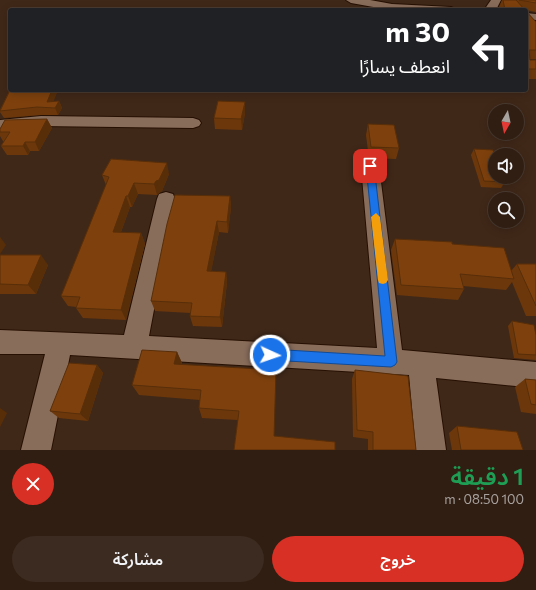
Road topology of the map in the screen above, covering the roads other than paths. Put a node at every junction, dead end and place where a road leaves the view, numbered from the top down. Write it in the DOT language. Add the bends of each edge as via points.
graph roads {
  1 [pos="351,0"];
  2 [pos="412,8"];
  3 [pos="194,123"];
  4 [pos="0,128"];
  5 [pos="370,166"];
  6 [pos="166,199"];
  7 [pos="0,342"];
  8 [pos="60,343"];
  9 [pos="134,348"];
  10 [pos="391,362"];
  11 [pos="421,364"];
  12 [pos="536,375"];
  13 [pos="36,450"];
  14 [pos="431,450"];
  1 -- 2 [label="street"];
  3 -- 4 [label="street" via="41,121 2,124"];
  5 -- 10 [label="street"];
  6 -- 9 [label="street"];
  7 -- 8 [label="street"];
  8 -- 9 [label="street"];
  8 -- 13 [label="street"];
  9 -- 10 [label="street"];
  10 -- 11 [label="street"];
  11 -- 12 [label="street"];
  11 -- 14 [label="street"];
}
